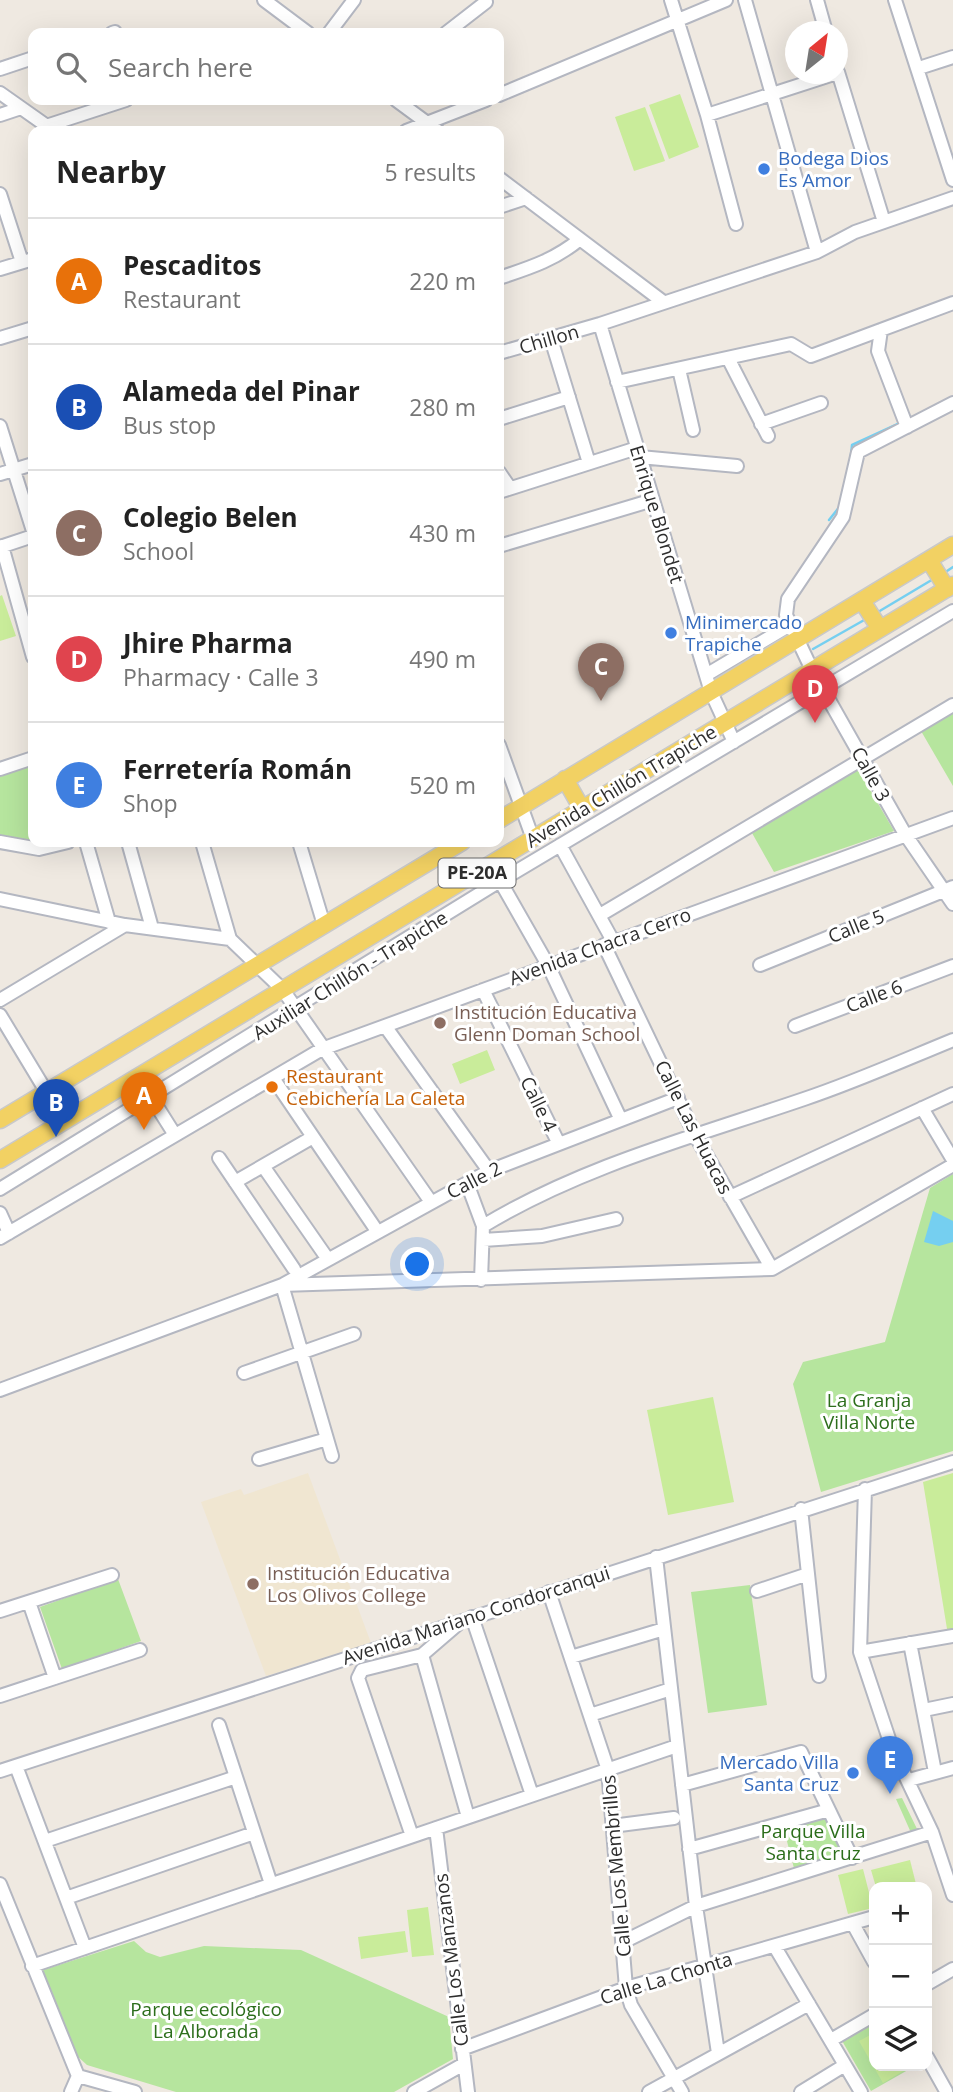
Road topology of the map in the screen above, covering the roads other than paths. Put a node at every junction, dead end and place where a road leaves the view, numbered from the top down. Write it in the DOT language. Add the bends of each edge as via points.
graph roads {
  1 [pos="264,0"];
  2 [pos="354,0"];
  3 [pos="671,0"];
  4 [pos="726,0"];
  5 [pos="745,0"];
  6 [pos="817,0"];
  7 [pos="895,0"];
  8 [pos="486,2"];
  9 [pos="678,20"];
  10 [pos="823,21"];
  11 [pos="301,28"];
  12 [pos="333,28"];
  13 [pos="452,28"];
  14 [pos="953,57"];
  15 [pos="28,60"];
  16 [pos="919,68"];
  17 [pos="0,69"];
  18 [pos="802,84"];
  19 [pos="841,84"];
  20 [pos="0,93"];
  21 [pos="504,93"];
  22 [pos="772,94"];
  23 [pos="112,105"];
  24 [pos="403,105"];
  25 [pos="477,105"];
  26 [pos="21,108"];
  27 [pos="0,115"];
  28 [pos="707,115"];
  29 [pos="47,126"];
  30 [pos="55,126"];
  31 [pos="430,126"];
  32 [pos="437,126"];
  33 [pos="953,180"];
  34 [pos="504,182"];
  35 [pos="0,194"];
  36 [pos="526,198"];
  37 [pos="953,198"];
  38 [pos="504,205"];
  39 [pos="884,222"];
  40 [pos="736,224"];
  41 [pos="580,239"];
  42 [pos="817,252"];
  43 [pos="27,260"];
  44 [pos="0,269"];
  45 [pos="504,276"];
  46 [pos="662,301"];
  47 [pos="953,303"];
  48 [pos="600,324"];
  49 [pos="28,330"];
  50 [pos="881,330"];
  51 [pos="0,338"];
  52 [pos="551,338"];
  53 [pos="504,352"];
  54 [pos="728,358"];
  55 [pos="679,369"];
  56 [pos="617,382"];
  57 [pos="569,397"];
  58 [pos="821,403"];
  59 [pos="953,403"];
  60 [pos="504,417"];
  61 [pos="0,426"];
  62 [pos="907,427"];
  63 [pos="693,429"];
  64 [pos="639,453"];
  65 [pos="589,463"];
  66 [pos="28,466"];
  67 [pos="737,467"];
  68 [pos="14,470"];
  69 [pos="0,474"];
  70 [pos="505,490"];
  71 [pos="653,500"];
  72 [pos="28,516"];
  73 [pos="28,535"];
  74 [pos="504,545"];
  75 [pos="953,545"];
  76 [pos="1,546"];
  77 [pos="929,560"];
  78 [pos="950,587"];
  79 [pos="862,601"];
  80 [pos="953,611"];
  81 [pos="27,615"];
  82 [pos="880,629"];
  83 [pos="793,632"];
  84 [pos="812,670"];
  85 [pos="706,675"];
  86 [pos="824,690"];
  87 [pos="711,692"];
  88 [pos="953,705"];
  89 [pos="724,724"];
  90 [pos="734,742"];
  91 [pos="863,758"];
  92 [pos="28,760"];
  93 [pos="504,760"];
  94 [pos="0,769"];
  95 [pos="565,779"];
  96 [pos="519,807"];
  97 [pos="582,809"];
  98 [pos="504,817"];
  99 [pos="953,818"];
  100 [pos="905,834"];
  101 [pos="533,839"];
  102 [pos="0,842"];
  103 [pos="559,845"];
  104 [pos="47,847"];
  105 [pos="87,847"];
  106 [pos="129,847"];
  107 [pos="203,847"];
  108 [pos="301,847"];
  109 [pos="454,847"];
  110 [pos="491,865"];
  111 [pos="500,881"];
  112 [pos="948,888"];
  113 [pos="0,899"];
  114 [pos="953,904"];
  115 [pos="600,915"];
  116 [pos="109,922"];
  117 [pos="125,925"];
  118 [pos="324,925"];
  119 [pos="152,928"];
  120 [pos="230,939"];
  121 [pos="609,943"];
  122 [pos="548,965"];
  123 [pos="760,965"];
  124 [pos="257,966"];
  125 [pos="953,966"];
  126 [pos="283,990"];
  127 [pos="483,990"];
  128 [pos="0,1000"];
  129 [pos="296,1009"];
  130 [pos="0,1015"];
  131 [pos="385,1026"];
  132 [pos="795,1026"];
  133 [pos="953,1040"];
  134 [pos="322,1049"];
  135 [pos="273,1077"];
  136 [pos="47,1092"];
  137 [pos="953,1094"];
  138 [pos="152,1097"];
  139 [pos="678,1098"];
  140 [pos="922,1108"];
  141 [pos="620,1118"];
  142 [pos="0,1120"];
  143 [pos="64,1121"];
  144 [pos="175,1135"];
  145 [pos="695,1135"];
  146 [pos="313,1137"];
  147 [pos="558,1142"];
  148 [pos="219,1158"];
  149 [pos="0,1160"];
  150 [pos="953,1163"];
  151 [pos="263,1166"];
  152 [pos="489,1171"];
  153 [pos="236,1182"];
  154 [pos="467,1183"];
  155 [pos="0,1189"];
  156 [pos="730,1197"];
  157 [pos="431,1202"];
  158 [pos="0,1213"];
  159 [pos="616,1219"];
  160 [pos="377,1231"];
  161 [pos="483,1233"];
  162 [pos="5,1235"];
  163 [pos="327,1258"];
  164 [pos="294,1269"];
  165 [pos="772,1269"];
  166 [pos="481,1280"];
  167 [pos="282,1286"];
  168 [pos="354,1334"];
  169 [pos="302,1352"];
  170 [pos="244,1373"];
  171 [pos="0,1390"];
  172 [pos="327,1439"];
  173 [pos="332,1456"];
  174 [pos="259,1459"];
  175 [pos="953,1462"];
  176 [pos="865,1489"];
  177 [pos="802,1510"];
  178 [pos="656,1557"];
  179 [pos="112,1574"];
  180 [pos="808,1574"];
  181 [pos="757,1591"];
  182 [pos="549,1592"];
  183 [pos="29,1602"];
  184 [pos="0,1611"];
  185 [pos="467,1618"];
  186 [pos="664,1629"];
  187 [pos="953,1636"];
  188 [pos="910,1643"];
  189 [pos="141,1650"];
  190 [pos="860,1652"];
  191 [pos="422,1655"];
  192 [pos="571,1657"];
  193 [pos="819,1676"];
  194 [pos="55,1678"];
  195 [pos="671,1689"];
  196 [pos="0,1696"];
  197 [pos="953,1704"];
  198 [pos="924,1710"];
  199 [pos="590,1715"];
  200 [pos="219,1725"];
  201 [pos="677,1746"];
  202 [pos="16,1766"];
  203 [pos="953,1768"];
  204 [pos="608,1770"];
  205 [pos="0,1771"];
  206 [pos="935,1772"];
  207 [pos="236,1777"];
  208 [pos="909,1780"];
  209 [pos="681,1785"];
  210 [pos="532,1796"];
  211 [pos="829,1810"];
  212 [pos="468,1817"];
  213 [pos="674,1818"];
  214 [pos="612,1826"];
  215 [pos="436,1828"];
  216 [pos="932,1832"];
  217 [pos="254,1833"];
  218 [pos="412,1836"];
  219 [pos="45,1841"];
  220 [pos="689,1849"];
  221 [pos="852,1858"];
  222 [pos="951,1879"];
  223 [pos="0,1884"];
  224 [pos="271,1884"];
  225 [pos="953,1895"];
  226 [pos="66,1898"];
  227 [pos="696,1906"];
  228 [pos="869,1919"];
  229 [pos="853,1924"];
  230 [pos="623,1942"];
  231 [pos="775,1947"];
  232 [pos="85,1948"];
  233 [pos="869,1953"];
  234 [pos="32,1966"];
  235 [pos="705,1966"];
  236 [pos="953,1969"];
  237 [pos="932,1981"];
  238 [pos="626,1988"];
  239 [pos="809,2004"];
  240 [pos="869,2018"];
  241 [pos="831,2040"];
  242 [pos="462,2049"];
  243 [pos="718,2053"];
  244 [pos="464,2063"];
  245 [pos="845,2066"];
  246 [pos="932,2067"];
  247 [pos="78,2076"];
  248 [pos="673,2077"];
  249 [pos="953,2087"];
  250 [pos="71,2092"];
  251 [pos="135,2092"];
  252 [pos="414,2092"];
  253 [pos="468,2092"];
  254 [pos="649,2092"];
  255 [pos="682,2092"];
  256 [pos="802,2092"];
  257 [pos="861,2092"];
  258 [pos="945,2092"];
  1 -- 11 [label="street"];
  2 -- 12 [label="street"];
  3 -- 9 [label="street"];
  4 -- 9 [label="street"];
  5 -- 22 [label="street"];
  6 -- 10 [label="street"];
  7 -- 16 [label="street"];
  8 -- 13 [label="street"];
  9 -- 21 [label="street"];
  9 -- 28 [label="street"];
  14 -- 16 [label="street"];
  15 -- 17 [label="street"];
  16 -- 33 [label="street"];
  18 -- 22 [label="street"];
  19 -- 39 [label="street"];
  20 -- 26 [label="street"];
  22 -- 28 [label="street"];
  22 -- 42 [label="street"];
  23 -- 30 [label="street"];
  24 -- 31 [label="street"];
  25 -- 32 [label="street"];
  26 -- 27 [label="street"];
  26 -- 29 [label="street"];
  28 -- 40 [label="street"];
  34 -- 36 [label="street"];
  35 -- 43 [label="street"];
  36 -- 38 [label="street"];
  36 -- 41 [label="street"];
  37 -- 39 [label="street, Chillon"];
  39 -- 42 [label="street, Chillon"];
  41 -- 45 [label="street" via="540,265"];
  41 -- 46 [label="street"];
  42 -- 46 [label="street, Chillon"];
  43 -- 44 [label="street"];
  46 -- 48 [label="street, Chillon"];
  47 -- 50 [label="street"];
  48 -- 52 [label="street, Chillon"];
  48 -- 56 [label="street, Enrique Blondet"];
  49 -- 51 [label="street"];
  50 -- 54 [label="street" via="811,356 791,344"];
  50 -- 62 [label="street" via="878,351"];
  52 -- 53 [label="street, Chillon"];
  52 -- 57 [label="street"];
  54 -- 55 [label="street"];
  54 -- 58 [label="street" via="764,430"];
  55 -- 56 [label="street"];
  55 -- 63 [label="street"];
  56 -- 64 [label="street, Enrique Blondet"];
  57 -- 60 [label="street"];
  57 -- 65 [label="street"];
  59 -- 62 [label="street"];
  61 -- 68 [label="street"];
  62 -- 83 [label="street" via="858,452 843,517 788,599 786,615"];
  64 -- 65 [label="street"];
  64 -- 67 [label="street"];
  64 -- 71 [label="street, Enrique Blondet"];
  65 -- 70 [label="street"];
  66 -- 68 [label="street"];
  68 -- 69 [label="street"];
  68 -- 72 [label="street"];
  71 -- 74 [label="street"];
  71 -- 85 [label="street, Enrique Blondet"];
  73 -- 76 [label="street"];
  75 -- 77 [label="main road, Avenida Chillón Trapiche"];
  76 -- 81 [label="street"];
  77 -- 78 [label="main road"];
  77 -- 79 [label="main road, Avenida Chillón Trapiche"];
  78 -- 82 [label="main road, Avenida Chillón Trapiche / PE-20A"];
  79 -- 82 [label="main road"];
  79 -- 83 [label="main road, Avenida Chillón Trapiche"];
  80 -- 86 [label="street, Auxiliar Chillón - Trapiche"];
  82 -- 84 [label="main road, Avenida Chillón Trapiche / PE-20A"];
  83 -- 84 [label="street, Calle 3"];
  83 -- 85 [label="street"];
  83 -- 87 [label="main road, Avenida Chillón Trapiche"];
  84 -- 86 [label="street, Calle 3"];
  84 -- 89 [label="main road, Avenida Chillón Trapiche / PE-20A"];
  85 -- 87 [label="street, Enrique Blondet"];
  86 -- 90 [label="street, Auxiliar Chillón - Trapiche"];
  86 -- 91 [label="street, Calle 3"];
  87 -- 89 [label="street, Enrique Blondet"];
  87 -- 95 [label="main road, Avenida Chillón Trapiche"];
  88 -- 91 [label="street"];
  89 -- 90 [label="street, Enrique Blondet"];
  89 -- 97 [label="main road, Avenida Chillón Trapiche / PE-20A"];
  90 -- 103 [label="street, Auxiliar Chillón - Trapiche"];
  91 -- 100 [label="street, Calle 3"];
  91 -- 115 [label="street"];
  92 -- 94 [label="street"];
  93 -- 96 [label="street"];
  95 -- 96 [label="main road, Avenida Chillón Trapiche"];
  95 -- 97 [label="main road"];
  96 -- 98 [label="main road, Avenida Chillón Trapiche"];
  96 -- 101 [label="street"];
  97 -- 101 [label="main road, Avenida Chillón Trapiche / PE-20A"];
  99 -- 100 [label="street, Avenida Chacra Cerro"];
  100 -- 112 [label="street, Calle 3"];
  100 -- 121 [label="street, Avenida Chacra Cerro"];
  101 -- 110 [label="main road, Avenida Chillón Trapiche / PE-20A"];
  102 -- 104 [label="street"];
  103 -- 111 [label="street, Auxiliar Chillón - Trapiche"];
  103 -- 115 [label="street, Calle Las Huacas"];
  105 -- 116 [label="street"];
  106 -- 119 [label="street"];
  107 -- 120 [label="street"];
  108 -- 118 [label="street"];
  109 -- 118 [label="main road, PE-20A"];
  110 -- 111 [label="street"];
  110 -- 126 [label="main road, Avenida Chillón Trapiche / PE-20A"];
  111 -- 122 [label="street"];
  111 -- 129 [label="street, Auxiliar Chillón - Trapiche"];
  112 -- 114 [label="street, Calle 3"];
  112 -- 123 [label="street, Calle 5"];
  113 -- 116 [label="street"];
  115 -- 121 [label="street, Calle Las Huacas"];
  116 -- 117 [label="street"];
  117 -- 119 [label="street"];
  117 -- 128 [label="street"];
  118 -- 124 [label="main road, PE-20A"];
  119 -- 120 [label="street"];
  120 -- 124 [label="street"];
  121 -- 122 [label="street, Avenida Chacra Cerro"];
  121 -- 139 [label="street, Calle Las Huacas"];
  122 -- 127 [label="street, Avenida Chacra Cerro"];
  122 -- 141 [label="street"];
  124 -- 126 [label="street"];
  124 -- 136 [label="main road, PE-20A"];
  125 -- 132 [label="street, Calle 6"];
  126 -- 129 [label="street"];
  126 -- 143 [label="main road, Avenida Chillón Trapiche / PE-20A"];
  127 -- 131 [label="street, Avenida Chacra Cerro"];
  127 -- 147 [label="street, Calle 4"];
  129 -- 134 [label="street"];
  129 -- 138 [label="street, Auxiliar Chillón - Trapiche"];
  130 -- 136 [label="street"];
  131 -- 134 [label="street, Avenida Chacra Cerro"];
  131 -- 152 [label="street"];
  133 -- 145 [label="street" via="808,1098"];
  134 -- 135 [label="street, Avenida Chacra Cerro"];
  134 -- 157 [label="street"];
  135 -- 144 [label="street, Avenida Chacra Cerro"];
  135 -- 146 [label="street"];
  136 -- 142 [label="main road, PE-20A"];
  136 -- 143 [label="street"];
  137 -- 140 [label="street"];
  138 -- 144 [label="street"];
  138 -- 155 [label="street, Auxiliar Chillón - Trapiche"];
  139 -- 141 [label="street, Calle 2"];
  139 -- 145 [label="street, Calle Las Huacas"];
  140 -- 150 [label="street"];
  140 -- 156 [label="street"];
  141 -- 147 [label="street, Calle 2"];
  143 -- 149 [label="main road, Avenida Chillón Trapiche / PE-20A"];
  144 -- 162 [label="street, Avenida Chacra Cerro"];
  145 -- 156 [label="street, Calle Las Huacas"];
  145 -- 161 [label="street" via="562,1185"];
  146 -- 151 [label="street"];
  146 -- 160 [label="street"];
  147 -- 152 [label="street, Calle 2"];
  148 -- 153 [label="street"];
  150 -- 165 [label="street"];
  151 -- 153 [label="street"];
  151 -- 163 [label="street"];
  152 -- 154 [label="street, Calle 2"];
  153 -- 164 [label="street"];
  154 -- 157 [label="street, Calle 2"];
  154 -- 161 [label="street"];
  156 -- 165 [label="street, Calle Las Huacas"];
  157 -- 160 [label="street, Calle 2"];
  158 -- 162 [label="street"];
  159 -- 161 [label="street" via="542,1236"];
  160 -- 163 [label="street, Calle 2"];
  161 -- 166 [label="street"];
  163 -- 167 [label="street, Calle 2"];
  165 -- 166 [label="street"];
  166 -- 167 [label="street"];
  167 -- 169 [label="street"];
  167 -- 171 [label="street"];
  168 -- 169 [label="street"];
  169 -- 170 [label="street"];
  169 -- 172 [label="street"];
  172 -- 173 [label="street"];
  172 -- 174 [label="street"];
  175 -- 176 [label="street, Avenida Mariano Condorcanqui"];
  176 -- 177 [label="street, Avenida Mariano Condorcanqui"];
  176 -- 190 [label="street"];
  177 -- 178 [label="street, Avenida Mariano Condorcanqui"];
  177 -- 180 [label="street"];
  178 -- 182 [label="street, Avenida Mariano Condorcanqui"];
  178 -- 186 [label="street"];
  179 -- 183 [label="street"];
  180 -- 181 [label="street"];
  180 -- 193 [label="street"];
  182 -- 185 [label="street, Avenida Mariano Condorcanqui"];
  182 -- 192 [label="street, Calle Los Membrillos"];
  183 -- 184 [label="street"];
  183 -- 194 [label="street"];
  185 -- 191 [label="street"];
  185 -- 202 [label="street, Avenida Mariano Condorcanqui"];
  185 -- 210 [label="street"];
  186 -- 192 [label="street"];
  186 -- 195 [label="street"];
  187 -- 188 [label="street"];
  188 -- 190 [label="street"];
  188 -- 198 [label="street"];
  189 -- 194 [label="street"];
  190 -- 208 [label="street" via="892,1748"];
  191 -- 212 [label="street"];
  191 -- 218 [label="street" via="362,1670 358,1678"];
  192 -- 199 [label="street, Calle Los Membrillos"];
  194 -- 196 [label="street"];
  195 -- 199 [label="street"];
  195 -- 201 [label="street"];
  197 -- 198 [label="street"];
  198 -- 206 [label="street"];
  199 -- 204 [label="street, Calle Los Membrillos"];
  200 -- 207 [label="street"];
  201 -- 204 [label="street"];
  201 -- 209 [label="street"];
  202 -- 205 [label="street, Avenida Mariano Condorcanqui"];
  202 -- 219 [label="street"];
  203 -- 206 [label="street"];
  204 -- 210 [label="street"];
  204 -- 214 [label="street, Calle Los Membrillos"];
  206 -- 208 [label="street"];
  207 -- 217 [label="street"];
  207 -- 219 [label="street"];
  208 -- 216 [label="street"];
  209 -- 211 [label="street" via="801,1752"];
  209 -- 220 [label="street"];
  210 -- 212 [label="street"];
  211 -- 220 [label="street"];
  211 -- 221 [label="street"];
  212 -- 215 [label="street"];
  213 -- 214 [label="street"];
  214 -- 230 [label="street, Calle Los Membrillos"];
  215 -- 218 [label="street"];
  215 -- 242 [label="street, Calle Los Manzanos"];
  216 -- 221 [label="street"];
  216 -- 222 [label="street"];
  217 -- 224 [label="street"];
  217 -- 226 [label="street"];
  218 -- 224 [label="street"];
  219 -- 226 [label="street"];
  220 -- 227 [label="street"];
  221 -- 227 [label="street"];
  222 -- 225 [label="street"];
  223 -- 234 [label="street"];
  224 -- 232 [label="street"];
  226 -- 232 [label="street"];
  227 -- 230 [label="street"];
  227 -- 235 [label="street"];
  228 -- 229 [label="street, Calle La Chonta"];
  229 -- 231 [label="street, Calle La Chonta"];
  229 -- 233 [label="street"];
  230 -- 238 [label="street, Calle Los Membrillos"];
  231 -- 235 [label="street, Calle La Chonta"];
  231 -- 239 [label="street"];
  232 -- 234 [label="street"];
  234 -- 247 [label="street"];
  235 -- 238 [label="street, Calle La Chonta"];
  235 -- 243 [label="street"];
  236 -- 237 [label="street"];
  238 -- 242 [label="street, Calle La Chonta"];
  238 -- 248 [label="street, Calle Los Membrillos" via="631,2005"];
  239 -- 241 [label="street"];
  239 -- 243 [label="street"];
  240 -- 241 [label="street"];
  241 -- 245 [label="street"];
  242 -- 244 [label="street, Calle Los Manzanos"];
  243 -- 248 [label="street"];
  244 -- 252 [label="street"];
  244 -- 253 [label="street, Calle Los Manzanos"];
  245 -- 256 [label="street"];
  245 -- 257 [label="street"];
  246 -- 258 [label="street"];
  247 -- 250 [label="street"];
  247 -- 251 [label="street"];
  248 -- 254 [label="street"];
  248 -- 255 [label="street, Calle Los Membrillos"];
  249 -- 258 [label="street"];
}
